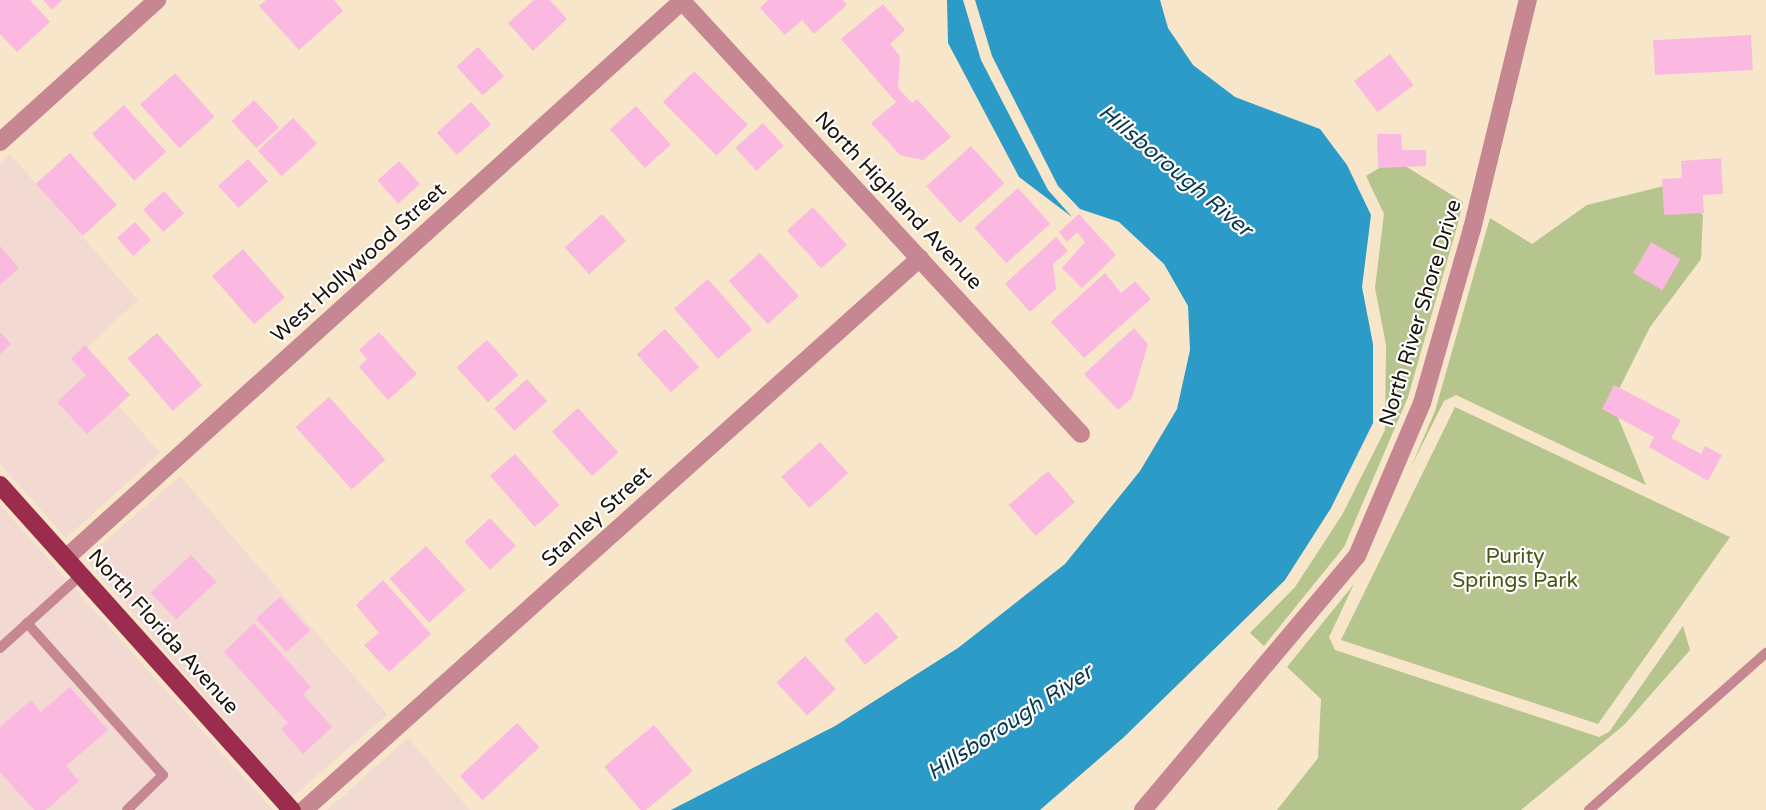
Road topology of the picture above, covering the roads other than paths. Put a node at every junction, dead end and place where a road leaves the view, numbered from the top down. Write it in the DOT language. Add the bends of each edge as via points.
graph roads {
  1 [pos="157,0"];
  2 [pos="1527,0"];
  3 [pos="682,1"];
  4 [pos="0,142"];
  5 [pos="920,258"];
  6 [pos="1081,434"];
  7 [pos="0,485"];
  8 [pos="66,558"];
  9 [pos="81,575"];
  10 [pos="27,623"];
  11 [pos="0,648"];
  12 [pos="1766,652"];
  13 [pos="127,810"];
  14 [pos="292,810"];
  15 [pos="304,810"];
  16 [pos="1143,810"];
  17 [pos="1589,810"];
  1 -- 4 [label="street"];
  2 -- 16 [label="street, North River Shore Drive" via="1472,229 1422,403 1357,556"];
  3 -- 5 [label="street, North Highland Avenue"];
  3 -- 8 [label="street, West Hollywood Street"];
  5 -- 6 [label="street, North Highland Avenue"];
  5 -- 15 [label="street, Stanley Street"];
  7 -- 8 [label="main road, North Florida Avenue"];
  8 -- 9 [label="main road, North Florida Avenue"];
  9 -- 10 [label="lane"];
  9 -- 14 [label="main road, North Florida Avenue"];
  10 -- 11 [label="lane"];
  10 -- 13 [label="lane" via="163,775"];
  12 -- 17 [label="lane"];
}
